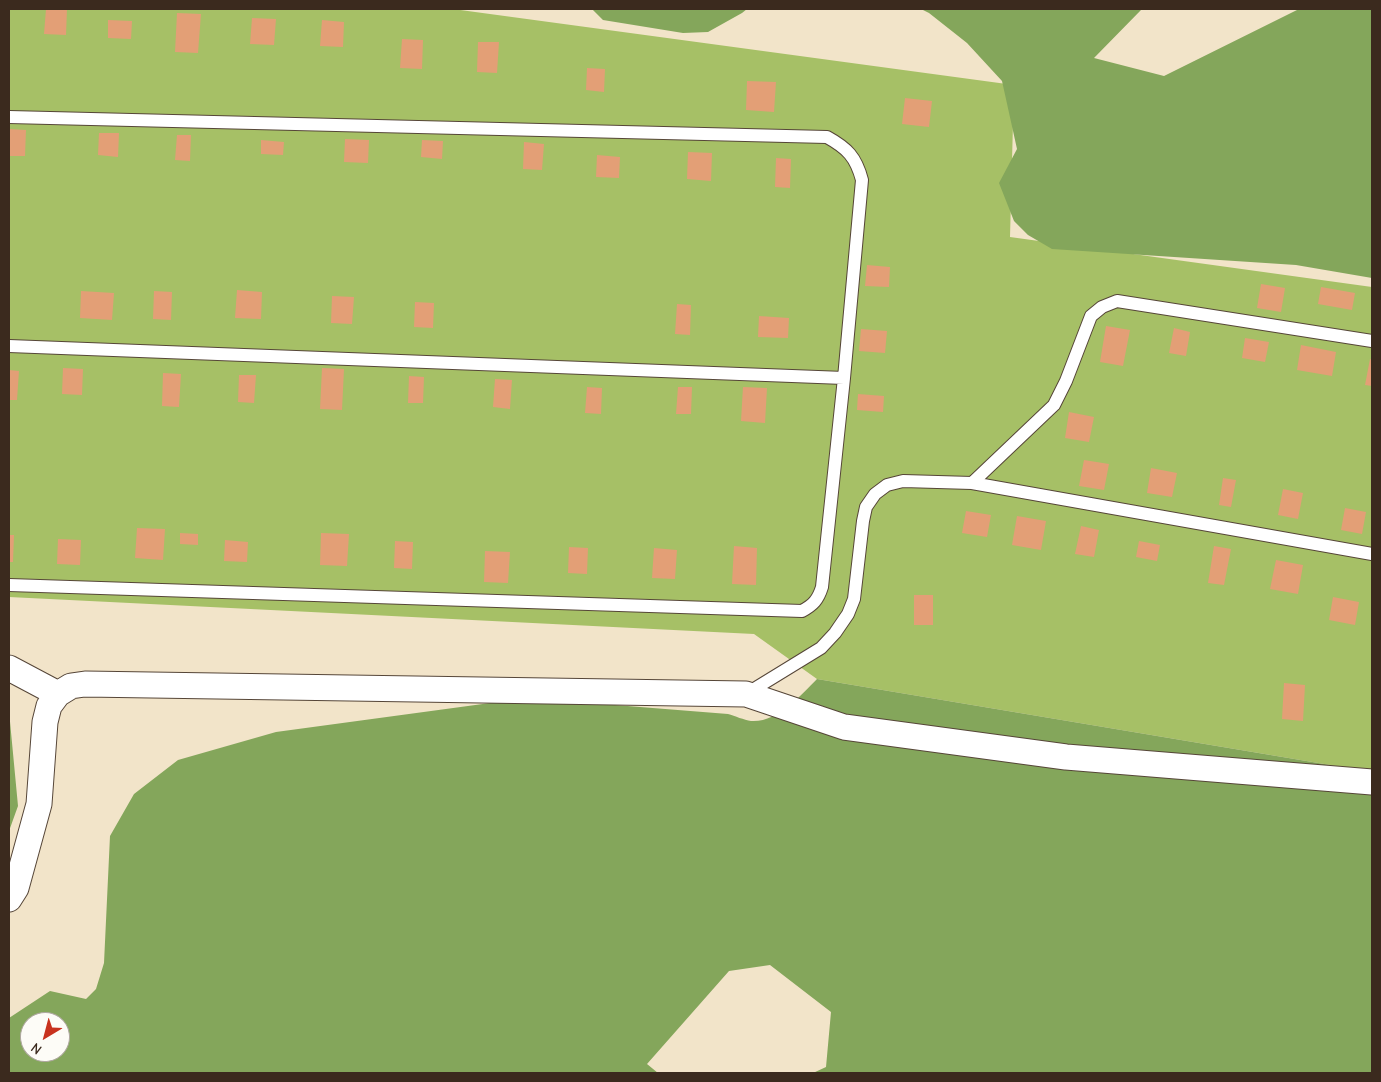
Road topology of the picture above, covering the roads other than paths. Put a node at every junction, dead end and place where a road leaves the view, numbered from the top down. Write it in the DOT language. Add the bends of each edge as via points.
graph roads {
  1 [pos="9,118"];
  2 [pos="1372,341"];
  3 [pos="9,346"];
  4 [pos="844,378"];
  5 [pos="972,484"];
  6 [pos="1372,554"];
  7 [pos="9,586"];
  8 [pos="9,668"];
  9 [pos="58,694"];
  10 [pos="746,694"];
  11 [pos="1372,782"];
  12 [pos="9,899"];
  1 -- 4 [label="lane" via="827,137 842,145 853,158 862,180"];
  2 -- 5 [label="lane" via="1117,301 1091,316 1054,405"];
  3 -- 4 [label="lane"];
  4 -- 7 [label="lane" via="822,587 812,606 802,612"];
  5 -- 6 [label="lane"];
  5 -- 10 [label="lane" via="903,481 887,485 875,494 866,508 863,521 854,599 848,614 835,634 820,648"];
  8 -- 9 [label="street"];
  9 -- 10 [label="street" via="71,686 85,684"];
  9 -- 12 [label="street" via="49,706 45,722 39,804 16,888"];
  10 -- 11 [label="street" via="844,727 1066,757"];
}
